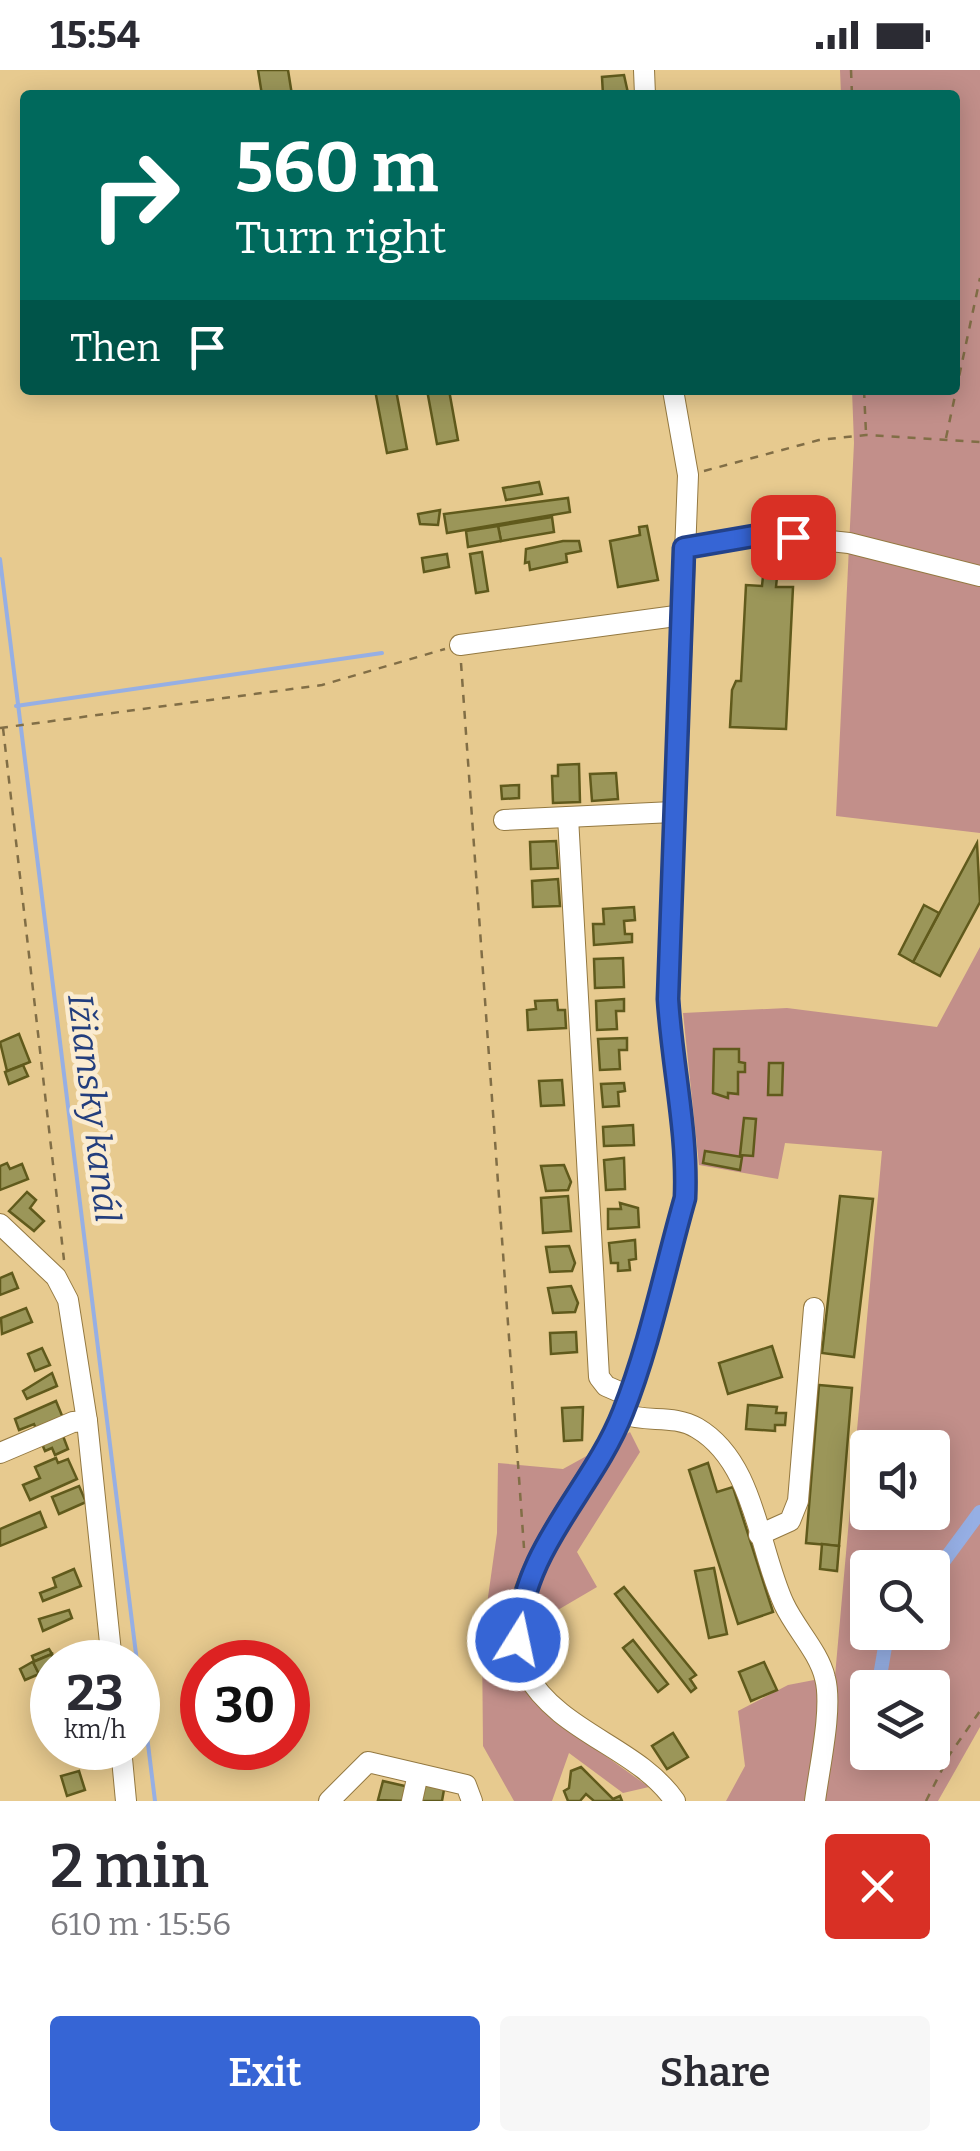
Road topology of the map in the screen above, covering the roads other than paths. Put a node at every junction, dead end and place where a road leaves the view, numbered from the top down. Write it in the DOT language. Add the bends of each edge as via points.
graph roads {
  1 [pos="675,395"];
  2 [pos="684,548"];
  3 [pos="980,576"];
  4 [pos="684,615"];
  5 [pos="460,645"];
  6 [pos="673,812"];
  7 [pos="568,817"];
  8 [pos="504,820"];
  9 [pos="0,1224"];
  10 [pos="814,1308"];
  11 [pos="626,1405"];
  12 [pos="88,1422"];
  13 [pos="0,1453"];
  14 [pos="759,1535"];
  15 [pos="110,1640"];
  16 [pos="123,1770"];
  17 [pos="418,1774"];
  18 [pos="126,1801"];
  19 [pos="329,1801"];
  20 [pos="412,1801"];
  21 [pos="472,1801"];
  22 [pos="675,1801"];
  23 [pos="816,1801"];
  1 -- 2 [label="street" via="688,475"];
  2 -- 3 [label="street" via="765,534 850,543"];
  2 -- 4 [label="street"];
  4 -- 5 [label="street"];
  4 -- 6 [label="street"];
  6 -- 7 [label="street"];
  6 -- 11 [label="street" via="668,999 685,1198"];
  7 -- 8 [label="street"];
  7 -- 11 [label="street" via="599,1378"];
  9 -- 12 [label="street" via="56,1277 68,1300"];
  10 -- 14 [label="street" via="798,1501 790,1520"];
  11 -- 14 [label="street" via="709,1436 739,1475"];
  11 -- 22 [label="street" via="527,1586 519,1660 570,1722 662,1784"];
  12 -- 13 [label="street"];
  12 -- 15 [label="street"];
  14 -- 23 [label="street" via="786,1608 826,1678"];
  16 -- 18 [label="street"];
  17 -- 19 [label="street" via="368,1762"];
  17 -- 20 [label="street"];
  17 -- 21 [label="street" via="466,1785"];
}
